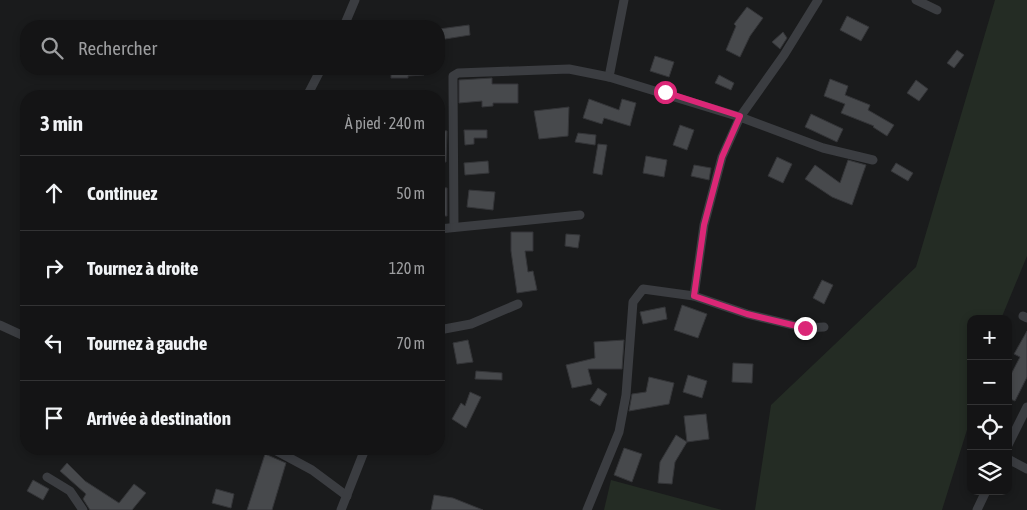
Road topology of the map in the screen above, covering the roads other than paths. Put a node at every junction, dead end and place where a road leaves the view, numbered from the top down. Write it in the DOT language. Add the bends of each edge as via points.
graph roads {
  1 [pos="355,0"];
  2 [pos="624,0"];
  3 [pos="818,0"];
  4 [pos="916,0"];
  5 [pos="937,10"];
  6 [pos="347,20"];
  7 [pos="318,75"];
  8 [pos="609,77"];
  9 [pos="310,90"];
  10 [pos="740,116"];
  11 [pos="873,160"];
  12 [pos="580,215"];
  13 [pos="454,228"];
  14 [pos="445,229"];
  15 [pos="694,296"];
  16 [pos="518,304"];
  17 [pos="0,325"];
  18 [pos="824,327"];
  19 [pos="445,329"];
  20 [pos="20,334"];
  21 [pos="1027,407"];
  22 [pos="1012,437"];
  23 [pos="284,455"];
  24 [pos="362,455"];
  25 [pos="1012,461"];
  26 [pos="1027,469"];
  27 [pos="47,477"];
  28 [pos="984,495"];
  29 [pos="347,496"];
  30 [pos="83,510"];
  31 [pos="341,510"];
  32 [pos="587,510"];
  33 [pos="977,510"];
  1 -- 6 [label="street"];
  2 -- 8 [label="street"];
  3 -- 10 [label="street"];
  4 -- 5 [label="street"];
  7 -- 9 [label="street"];
  8 -- 10 [label="street"];
  8 -- 13 [label="street" via="569,69 493,70 454,76"];
  10 -- 11 [label="street" via="822,148"];
  10 -- 15 [label="street" via="722,157 704,225"];
  12 -- 13 [label="street"];
  13 -- 14 [label="street"];
  15 -- 18 [label="street" via="747,314 805,328"];
  15 -- 32 [label="street" via="643,289 635,297 626,395 619,432"];
  16 -- 19 [label="street" via="471,324"];
  17 -- 20 [label="street"];
  21 -- 22 [label="street"];
  23 -- 29 [label="street" via="312,470"];
  24 -- 29 [label="street"];
  25 -- 26 [label="street"];
  27 -- 30 [label="street" via="70,490"];
  28 -- 33 [label="street"];
  29 -- 31 [label="street"];
}
